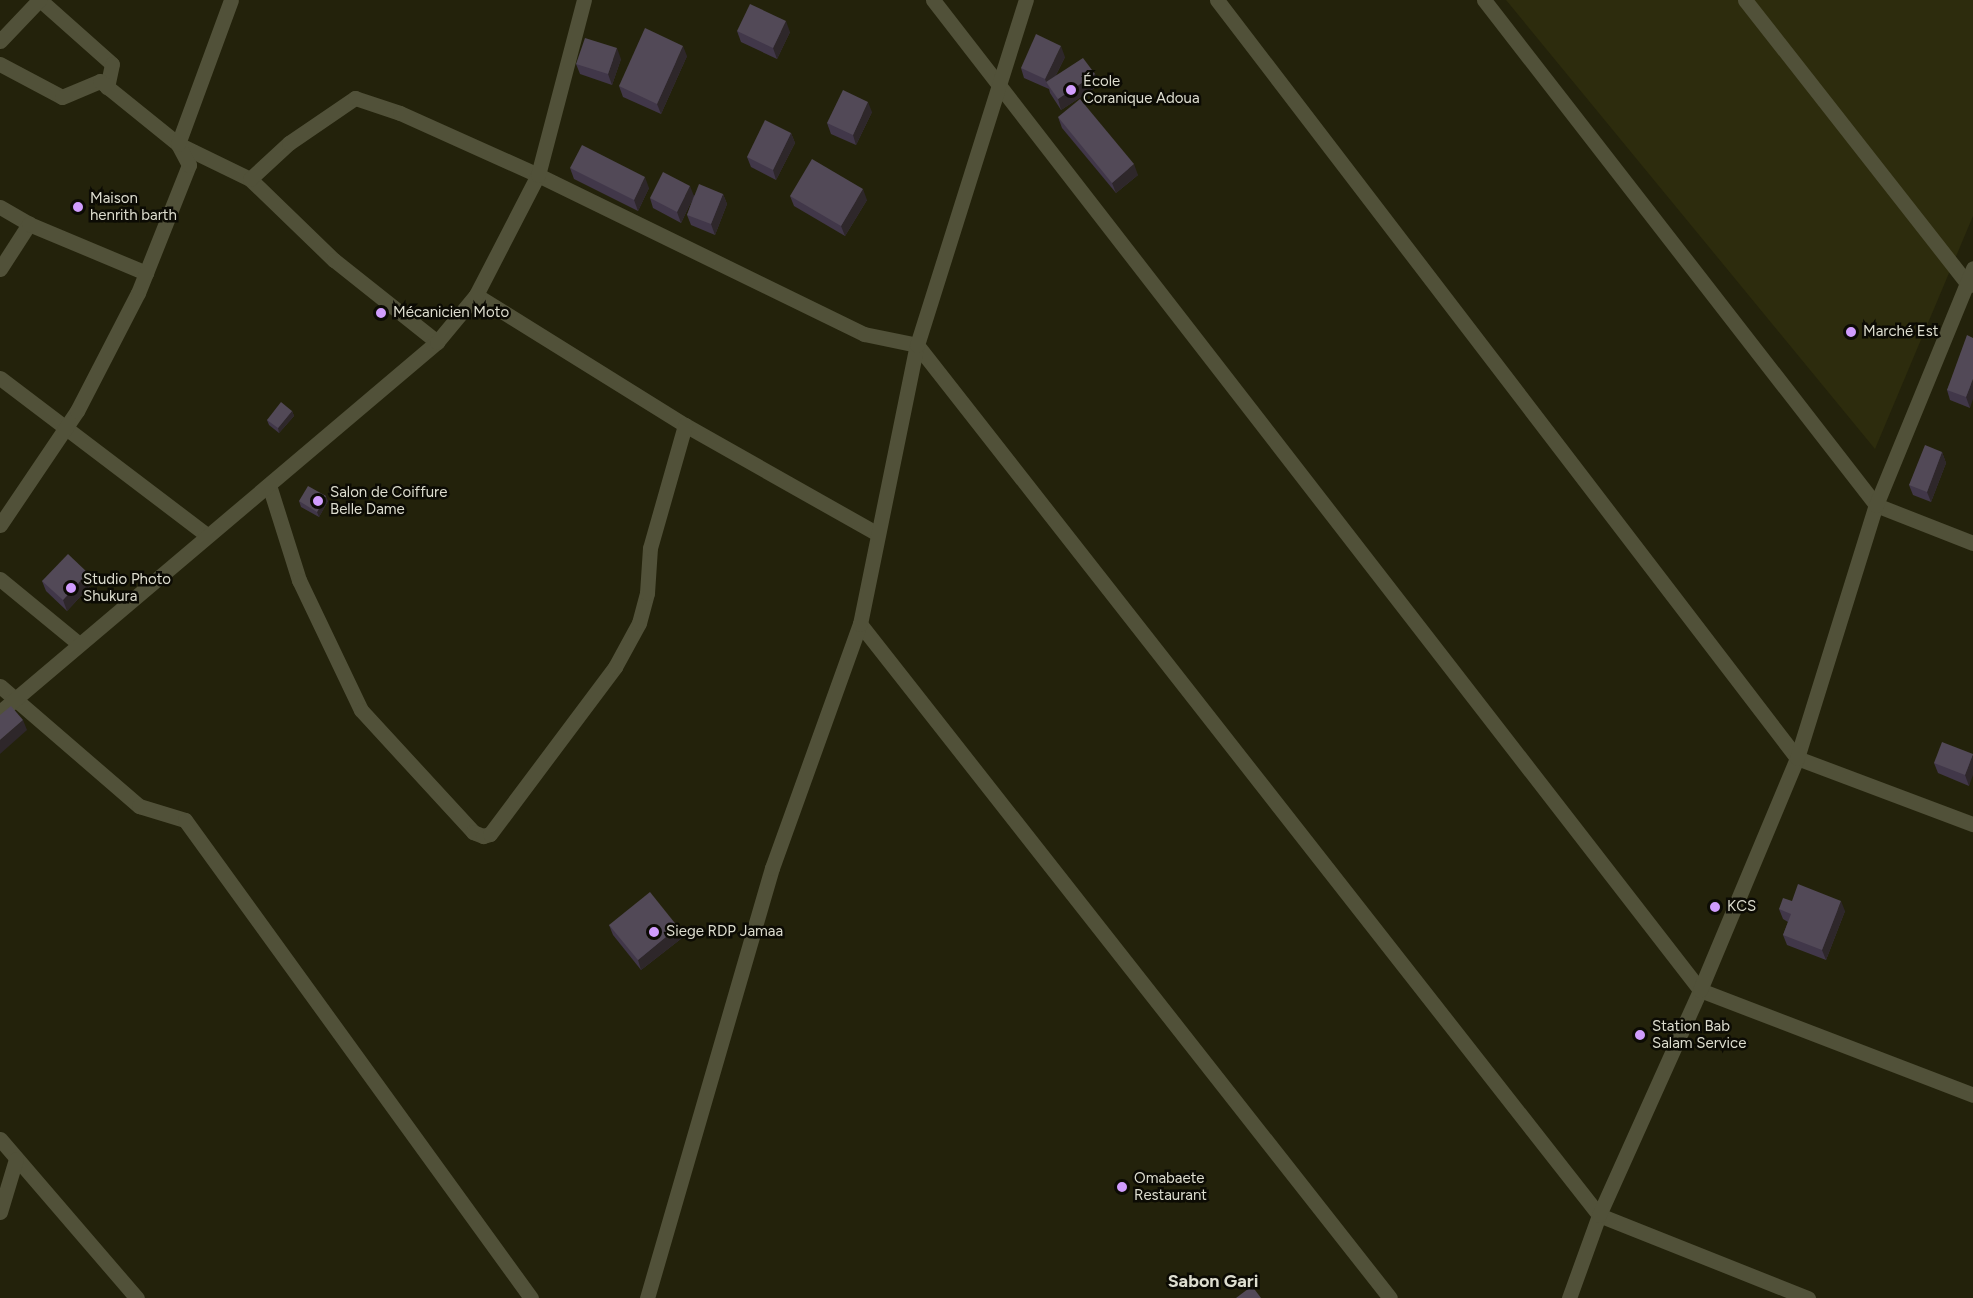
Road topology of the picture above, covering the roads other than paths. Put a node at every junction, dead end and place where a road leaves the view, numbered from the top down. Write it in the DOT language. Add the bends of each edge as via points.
graph roads {
  1 [pos="40,0"];
  2 [pos="231,0"];
  3 [pos="584,0"];
  4 [pos="933,0"];
  5 [pos="1026,0"];
  6 [pos="1217,0"];
  7 [pos="1484,0"];
  8 [pos="1744,0"];
  9 [pos="0,41"];
  10 [pos="0,64"];
  11 [pos="999,84"];
  12 [pos="107,87"];
  13 [pos="178,144"];
  14 [pos="538,175"];
  15 [pos="250,179"];
  16 [pos="0,207"];
  17 [pos="29,224"];
  18 [pos="0,269"];
  19 [pos="146,273"];
  20 [pos="1971,279"];
  21 [pos="476,295"];
  22 [pos="437,342"];
  23 [pos="917,345"];
  24 [pos="0,378"];
  25 [pos="685,425"];
  26 [pos="66,428"];
  27 [pos="269,484"];
  28 [pos="1876,505"];
  29 [pos="0,525"];
  30 [pos="876,533"];
  31 [pos="207,535"];
  32 [pos="1973,543"];
  33 [pos="0,579"];
  34 [pos="860,624"];
  35 [pos="79,644"];
  36 [pos="0,686"];
  37 [pos="17,700"];
  38 [pos="0,712"];
  39 [pos="1797,758"];
  40 [pos="1973,824"];
  41 [pos="1700,990"];
  42 [pos="1973,1095"];
  43 [pos="0,1139"];
  44 [pos="16,1159"];
  45 [pos="0,1212"];
  46 [pos="1599,1215"];
  47 [pos="137,1298"];
  48 [pos="531,1298"];
  49 [pos="647,1298"];
  50 [pos="1390,1298"];
  51 [pos="1569,1298"];
  52 [pos="1808,1298"];
  1 -- 9 [label="street"];
  1 -- 12 [label="street" via="112,64"];
  2 -- 13 [label="street"];
  3 -- 14 [label="street"];
  4 -- 11 [label="street"];
  5 -- 11 [label="street"];
  6 -- 39 [label="street"];
  7 -- 28 [label="street"];
  8 -- 20 [label="street"];
  10 -- 12 [label="street" via="62,97 99,81"];
  11 -- 23 [label="street"];
  11 -- 41 [label="street"];
  12 -- 13 [label="street"];
  13 -- 15 [label="street"];
  13 -- 19 [label="street" via="189,165"];
  14 -- 15 [label="street" via="400,113 355,99 289,143"];
  14 -- 21 [label="street"];
  14 -- 23 [label="street" via="864,334"];
  15 -- 22 [label="street" via="334,260"];
  16 -- 17 [label="street"];
  17 -- 18 [label="street"];
  17 -- 19 [label="street"];
  19 -- 26 [label="street"];
  20 -- 28 [label="street"];
  21 -- 22 [label="street"];
  21 -- 25 [label="street"];
  22 -- 27 [label="street"];
  23 -- 30 [label="street"];
  23 -- 46 [label="street"];
  24 -- 26 [label="street"];
  25 -- 27 [label="street" via="650,548 647,593 639,623 615,667 490,834 483,836 473,832 361,710 299,580"];
  25 -- 30 [label="street"];
  26 -- 29 [label="street"];
  26 -- 31 [label="street"];
  27 -- 31 [label="street"];
  28 -- 32 [label="street"];
  28 -- 39 [label="street"];
  30 -- 34 [label="street"];
  31 -- 35 [label="street"];
  33 -- 35 [label="street"];
  34 -- 49 [label="street" via="772,868"];
  34 -- 50 [label="street"];
  35 -- 37 [label="street"];
  36 -- 37 [label="street"];
  37 -- 38 [label="street"];
  37 -- 48 [label="street" via="139,806 185,820"];
  39 -- 40 [label="street"];
  39 -- 41 [label="street"];
  41 -- 42 [label="street"];
  41 -- 46 [label="street"];
  43 -- 44 [label="street"];
  44 -- 45 [label="street"];
  44 -- 47 [label="street"];
  46 -- 51 [label="street"];
  46 -- 52 [label="street"];
}
